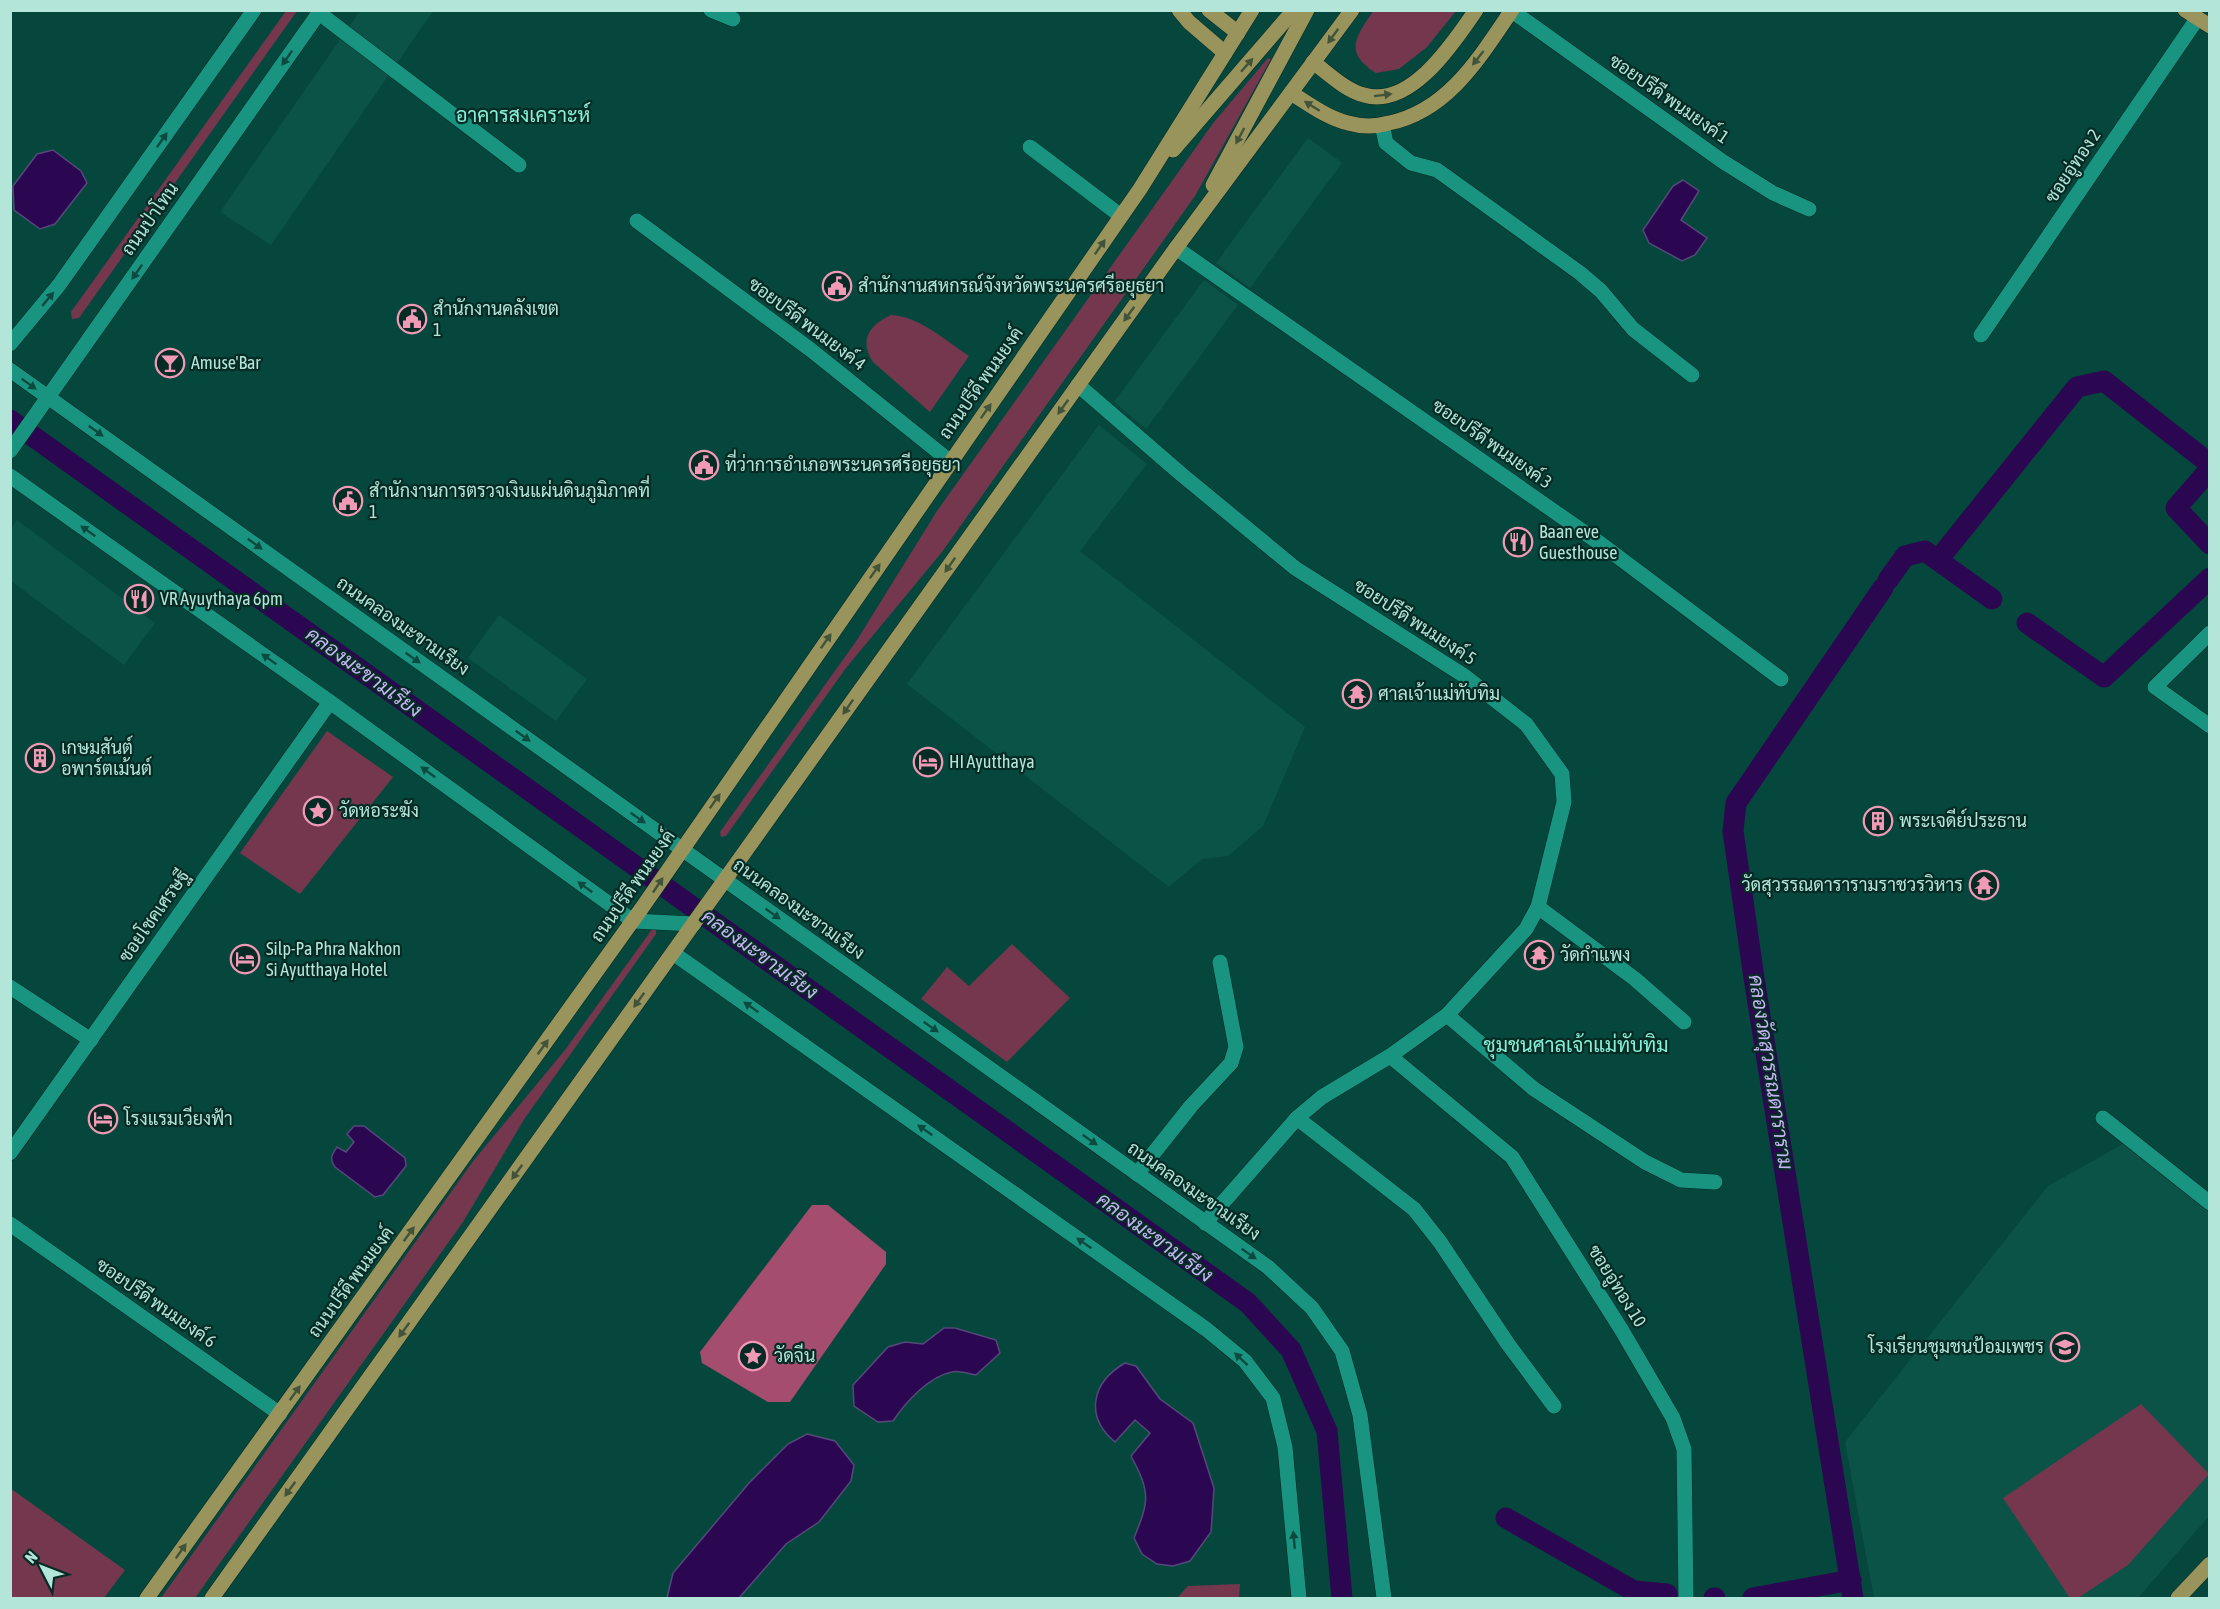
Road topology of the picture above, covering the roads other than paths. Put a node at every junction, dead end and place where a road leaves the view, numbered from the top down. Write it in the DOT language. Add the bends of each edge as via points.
graph roads {
  1 [pos="254,10"];
  2 [pos="711,10"];
  3 [pos="1179,10"];
  4 [pos="1209,10"];
  5 [pos="1252,10"];
  6 [pos="1294,10"];
  7 [pos="1307,10"];
  8 [pos="1352,10"];
  9 [pos="1476,10"];
  10 [pos="1512,11"];
  11 [pos="320,12"];
  12 [pos="2197,18"];
  13 [pos="733,19"];
  14 [pos="1238,33"];
  15 [pos="1226,53"];
  16 [pos="1313,62"];
  17 [pos="1291,93"];
  18 [pos="1382,125"];
  19 [pos="1030,147"];
  20 [pos="519,165"];
  21 [pos="1140,189"];
  22 [pos="1809,209"];
  23 [pos="1121,216"];
  24 [pos="637,221"];
  25 [pos="1187,233"];
  26 [pos="1176,248"];
  27 [pos="1981,334"];
  28 [pos="10,344"];
  29 [pos="10,370"];
  30 [pos="1692,375"];
  31 [pos="1078,385"];
  32 [pos="48,397"];
  33 [pos="10,451"];
  34 [pos="951,462"];
  35 [pos="10,476"];
  36 [pos="2210,633"];
  37 [pos="1781,679"];
  38 [pos="330,702"];
  39 [pos="2210,726"];
  40 [pos="682,850"];
  41 [pos="725,880"];
  42 [pos="1538,907"];
  43 [pos="633,921"];
  44 [pos="690,929"];
  45 [pos="673,953"];
  46 [pos="1220,962"];
  47 [pos="10,987"];
  48 [pos="1447,1015"];
  49 [pos="1684,1022"];
  50 [pos="91,1040"];
  51 [pos="1390,1056"];
  52 [pos="1297,1118"];
  53 [pos="2103,1118"];
  54 [pos="10,1153"];
  55 [pos="1137,1174"];
  56 [pos="1715,1182"];
  57 [pos="2210,1203"];
  58 [pos="1205,1223"];
  59 [pos="10,1224"];
  60 [pos="1554,1406"];
  61 [pos="280,1414"];
  62 [pos="2210,1564"];
  63 [pos="147,1599"];
  64 [pos="212,1599"];
  65 [pos="1299,1599"];
  66 [pos="1384,1599"];
  67 [pos="1686,1599"];
  68 [pos="2178,1599"];
  28 -- 1 [label="street, ถนนป่าโทน, one-way" via="59,285"];
  2 -- 13 [label="street"];
  3 -- 15 [label="main road"];
  4 -- 14 [label="main road"];
  5 -- 14 [label="main road, ถนนปรีดี พนมยงค์"];
  21 -- 6 [label="main road, ถนนปรีดี พนมยงค์, one-way"];
  7 -- 25 [label="main road, one-way"];
  8 -- 16 [label="main road, one-way"];
  16 -- 9 [label="main road, one-way" via="1344,86 1365,96 1405,90 1442,57"];
  10 -- 18 [label="main road, one-way" via="1451,91 1424,111"];
  10 -- 22 [label="street, ซอยปรีดี พนมยงค์ 1" via="1722,161 1773,193"];
  11 -- 20 [label="street"];
  11 -- 32 [label="street, ถนนป่าโทน, one-way"];
  12 -- 27 [label="street, ซอยอู่ทอง 2"];
  14 -- 15 [label="main road, ถนนปรีดี พนมยงค์"];
  15 -- 21 [label="main road, ถนนปรีดี พนมยงค์"];
  16 -- 17 [label="main road"];
  18 -- 17 [label="main road, one-way" via="1363,127 1346,123"];
  17 -- 25 [label="main road"];
  18 -- 30 [label="street" via="1386,143 1411,163 1437,170 1580,273 1633,328"];
  19 -- 23 [label="street"];
  21 -- 23 [label="main road, ถนนปรีดี พนมยงค์"];
  34 -- 23 [label="main road, ถนนปรีดี พนมยงค์, one-way"];
  24 -- 34 [label="street, ซอยปรีดี พนมยงค์ 4" via="811,350"];
  25 -- 26 [label="main road"];
  26 -- 31 [label="main road, one-way"];
  26 -- 37 [label="street, ซอยปรีดี พนมยงค์ 3" via="1601,544"];
  29 -- 32 [label="street, ถนนคลองมะขามเรียง, one-way"];
  31 -- 41 [label="main road, one-way"];
  31 -- 42 [label="street, ซอยปรีดี พนมยงค์ 5" via="1294,568 1463,675 1526,724 1562,774 1564,801"];
  32 -- 33 [label="street, ถนนป่าโทน"];
  32 -- 40 [label="street, ถนนคลองมะขามเรียง, one-way"];
  40 -- 34 [label="main road, ถนนปรีดี พนมยงค์, one-way"];
  38 -- 35 [label="street, one-way"];
  36 -- 39 [label="street" via="2155,687"];
  43 -- 38 [label="street, one-way"];
  38 -- 50 [label="street, ซอยโชคเศรษฐี"];
  40 -- 41 [label="street, ถนนคลองมะขามเรียง"];
  43 -- 40 [label="main road, ถนนปรีดี พนมยงค์, one-way"];
  41 -- 44 [label="main road"];
  41 -- 55 [label="street, ถนนคลองมะขามเรียง, one-way"];
  42 -- 48 [label="street, ซอยปรีดี พนมยงค์ 5" via="1526,929"];
  42 -- 49 [label="street" via="1635,979"];
  43 -- 44 [label="street" via="670,923"];
  61 -- 43 [label="main road, ถนนปรีดี พนมยงค์, one-way"];
  44 -- 45 [label="main road"];
  45 -- 64 [label="main road, one-way"];
  65 -- 45 [label="street, one-way" via="1285,1448 1273,1398 1245,1361 1206,1329"];
  46 -- 55 [label="street" via="1236,1047 1231,1064 1191,1106"];
  47 -- 50 [label="street"];
  48 -- 51 [label="street, ซอยปรีดี พนมยงค์ 5"];
  48 -- 56 [label="street" via="1534,1089 1645,1162 1681,1180"];
  50 -- 54 [label="street, ซอยโชคเศรษฐี"];
  51 -- 52 [label="street, ซอยปรีดี พนมยงค์ 5" via="1322,1097"];
  51 -- 67 [label="street, ซอยอู่ทอง 10" via="1512,1157 1673,1418 1684,1449"];
  52 -- 58 [label="street, ซอยปรีดี พนมยงค์ 5"];
  52 -- 60 [label="street" via="1414,1209"];
  53 -- 57 [label="street"];
  55 -- 58 [label="street, ถนนคลองมะขามเรียง"];
  58 -- 66 [label="street, ถนนคลองมะขามเรียง, one-way" via="1268,1267 1312,1308 1342,1351 1360,1415"];
  59 -- 61 [label="street, ซอยปรีดี พนมยงค์ 6"];
  63 -- 61 [label="main road, ถนนปรีดี พนมยงค์, one-way"];
  62 -- 68 [label="main road"];
}
